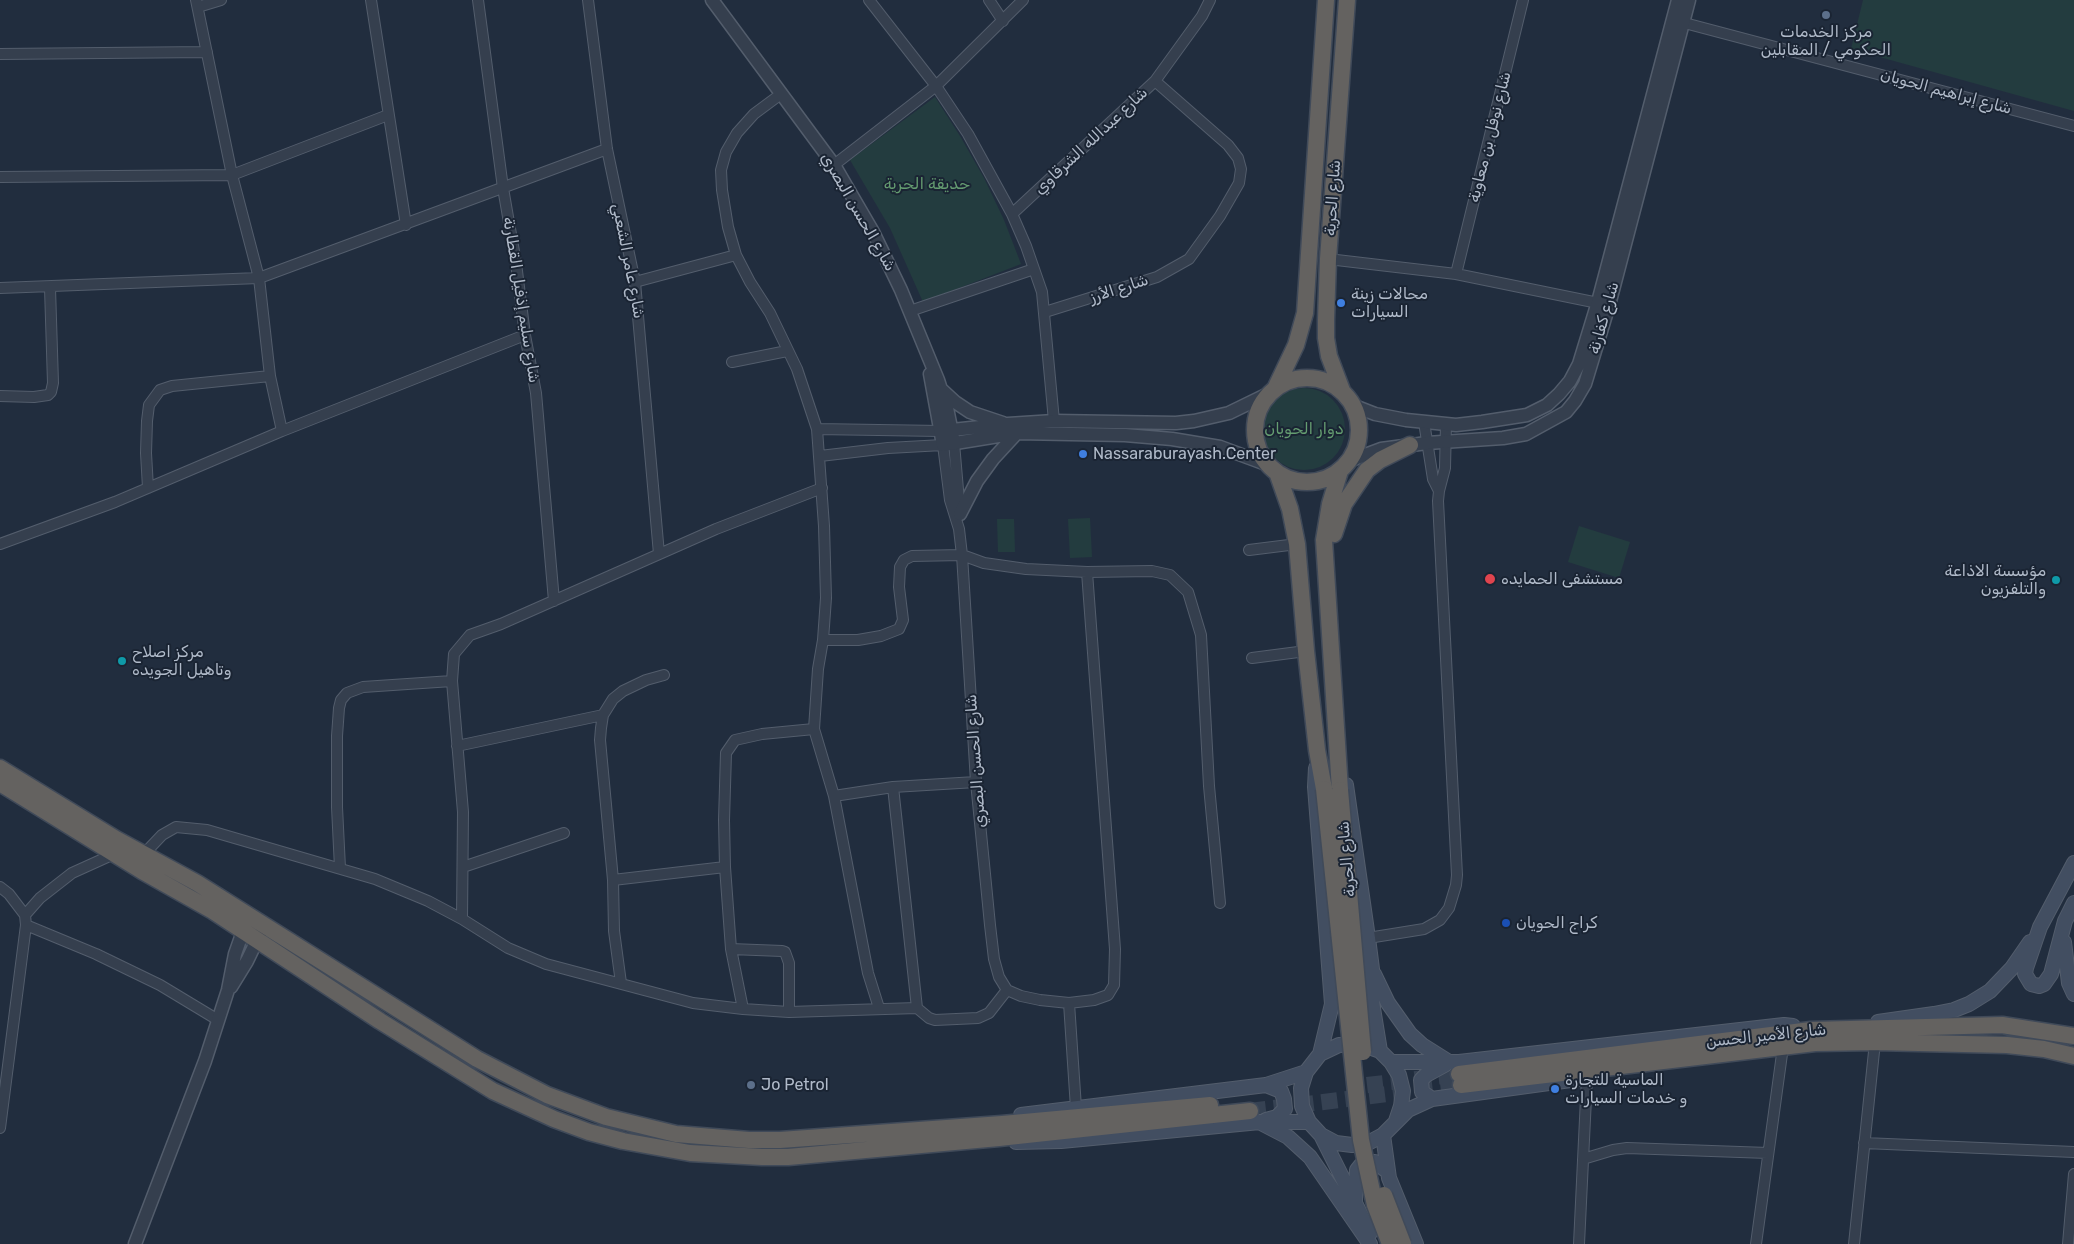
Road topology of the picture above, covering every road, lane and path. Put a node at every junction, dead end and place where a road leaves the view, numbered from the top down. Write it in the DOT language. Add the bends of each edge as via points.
graph roads {
  1 [pos="221,0"];
  2 [pos="371,0"];
  3 [pos="478,0"];
  4 [pos="588,0"];
  5 [pos="712,0"];
  6 [pos="870,0"];
  7 [pos="989,0"];
  8 [pos="1023,0"];
  9 [pos="1210,0"];
  10 [pos="1326,0"];
  11 [pos="1348,0"];
  12 [pos="1524,0"];
  13 [pos="1678,0"];
  14 [pos="1689,0"];
  15 [pos="197,3"];
  16 [pos="1003,21"];
  17 [pos="1678,22"];
  18 [pos="206,52"];
  19 [pos="0,54"];
  20 [pos="1155,81"];
  21 [pos="936,86"];
  22 [pos="781,94"];
  23 [pos="388,115"];
  24 [pos="2074,126"];
  25 [pos="607,148"];
  26 [pos="834,165"];
  27 [pos="232,175"];
  28 [pos="0,177"];
  29 [pos="503,188"];
  30 [pos="1012,214"];
  31 [pos="406,225"];
  32 [pos="736,255"];
  33 [pos="1189,259"];
  34 [pos="1328,259"];
  35 [pos="1034,269"];
  36 [pos="1456,274"];
  37 [pos="259,278"];
  38 [pos="635,282"];
  39 [pos="0,288"];
  40 [pos="50,288"];
  41 [pos="1603,304"];
  42 [pos="910,311"];
  43 [pos="1045,312"];
  44 [pos="526,335"];
  45 [pos="787,351"];
  46 [pos="732,362"];
  47 [pos="930,364"];
  48 [pos="270,376"];
  49 [pos="941,388"];
  50 [pos="1273,390"];
  51 [pos="0,396"];
  52 [pos="1348,399"];
  53 [pos="1054,422"];
  54 [pos="1424,422"];
  55 [pos="1446,424"];
  56 [pos="816,429"];
  57 [pos="1012,429"];
  58 [pos="282,431"];
  59 [pos="947,438"];
  60 [pos="1446,442"];
  61 [pos="1427,443"];
  62 [pos="1410,445"];
  63 [pos="820,456"];
  64 [pos="1344,466"];
  65 [pos="1272,469"];
  66 [pos="148,488"];
  67 [pos="822,488"];
  68 [pos="1439,491"];
  69 [pos="960,514"];
  70 [pos="958,529"];
  71 [pos="0,544"];
  72 [pos="1297,544"];
  73 [pos="1250,550"];
  74 [pos="659,554"];
  75 [pos="962,555"];
  76 [pos="1086,572"];
  77 [pos="1326,578"];
  78 [pos="554,601"];
  79 [pos="822,640"];
  80 [pos="1306,651"];
  81 [pos="1252,658"];
  82 [pos="664,675"];
  83 [pos="452,681"];
  84 [pos="604,715"];
  85 [pos="814,729"];
  86 [pos="456,746"];
  87 [pos="1317,750"];
  88 [pos="1338,750"];
  89 [pos="0,768"];
  90 [pos="976,782"];
  91 [pos="0,783"];
  92 [pos="894,787"];
  93 [pos="834,796"];
  94 [pos="564,833"];
  95 [pos="114,854"];
  96 [pos="144,854"];
  97 [pos="2074,863"];
  98 [pos="463,867"];
  99 [pos="725,867"];
  100 [pos="340,868"];
  101 [pos="614,880"];
  102 [pos="0,887"];
  103 [pos="1220,903"];
  104 [pos="2074,903"];
  105 [pos="249,915"];
  106 [pos="462,919"];
  107 [pos="26,920"];
  108 [pos="2065,922"];
  109 [pos="264,925"];
  110 [pos="2040,927"];
  111 [pos="250,936"];
  112 [pos="1368,938"];
  113 [pos="732,949"];
  114 [pos="1372,969"];
  115 [pos="621,983"];
  116 [pos="1007,990"];
  117 [pos="2074,994"];
  118 [pos="1069,1002"];
  119 [pos="1372,1002"];
  120 [pos="1332,1004"];
  121 [pos="879,1008"];
  122 [pos="917,1008"];
  123 [pos="743,1009"];
  124 [pos="789,1012"];
  125 [pos="218,1020"];
  126 [pos="1844,1028"];
  127 [pos="1813,1036"];
  128 [pos="2074,1036"];
  129 [pos="1875,1042"];
  130 [pos="1380,1051"];
  131 [pos="1320,1054"];
  132 [pos="1782,1054"];
  133 [pos="2074,1056"];
  134 [pos="1391,1062"];
  135 [pos="1306,1072"];
  136 [pos="1457,1074"];
  137 [pos="1587,1077"];
  138 [pos="1266,1085"];
  139 [pos="1432,1099"];
  140 [pos="1076,1108"];
  141 [pos="1253,1111"];
  142 [pos="1396,1121"];
  143 [pos="1309,1122"];
  144 [pos="0,1128"];
  145 [pos="1000,1131"];
  146 [pos="1321,1135"];
  147 [pos="1383,1135"];
  148 [pos="1864,1143"];
  149 [pos="2074,1152"];
  150 [pos="1768,1153"];
  151 [pos="1584,1158"];
  152 [pos="1387,1171"];
  153 [pos="2074,1174"];
  154 [pos="1355,1203"];
  155 [pos="2072,1232"];
  156 [pos="135,1244"];
  157 [pos="1370,1244"];
  158 [pos="1376,1244"];
  159 [pos="1390,1244"];
  160 [pos="1403,1244"];
  161 [pos="1416,1244"];
  162 [pos="1579,1244"];
  163 [pos="1756,1244"];
  164 [pos="1854,1244"];
  165 [pos="2068,1244"];
  1 -- 15 [label="street"];
  2 -- 23 [label="street"];
  3 -- 29 [label="street, شارع سليم إذفيل القطارنة"];
  4 -- 25 [label="street, شارع عامر الشعبي"];
  5 -- 22 [label="street, شارع الحسن البصري"];
  6 -- 21 [label="street"];
  7 -- 16 [label="street"];
  8 -- 16 [label="street"];
  9 -- 20 [label="street"];
  10 -- 50 [label="highway, شارع الحرية" via="1305,314 1296,345"];
  11 -- 34 [label="highway, شارع الحرية"];
  12 -- 36 [label="street, شارع نوفل بن معاوية"];
  13 -- 17 [label="street, شارع كفارنة"];
  14 -- 17 [label="street, شارع كفارنة"];
  15 -- 18 [label="street"];
  16 -- 21 [label="street"];
  17 -- 24 [label="street, شارع إبراهيم الحويان"];
  17 -- 41 [label="street, شارع كفارنة"];
  18 -- 19 [label="street"];
  18 -- 27 [label="street"];
  20 -- 30 [label="street, شارع عبدالله الشرقاوي"];
  20 -- 33 [label="street, شارع عبدالله الشرقاوي" via="1228,145 1238,158 1241,169 1239,183 1230,200"];
  21 -- 26 [label="street"];
  21 -- 30 [label="street" via="968,134"];
  22 -- 26 [label="street, شارع الحسن البصري"];
  22 -- 32 [label="street" via="754,114 726,152 721,170 722,190"];
  23 -- 27 [label="street"];
  23 -- 31 [label="street"];
  25 -- 29 [label="street"];
  25 -- 38 [label="street, شارع عامر الشعبي"];
  26 -- 42 [label="street, شارع الحسن البصري" via="873,232"];
  27 -- 28 [label="street"];
  27 -- 37 [label="street"];
  29 -- 31 [label="street"];
  29 -- 44 [label="street, شارع سليم إذفيل القطارنة"];
  30 -- 35 [label="street"];
  31 -- 37 [label="street"];
  32 -- 38 [label="street"];
  32 -- 45 [label="street" via="770,313"];
  33 -- 43 [label="street, شارع الأرز" via="1157,277"];
  34 -- 36 [label="street"];
  34 -- 52 [label="highway, شارع الحرية" via="1326,338 1329,356"];
  35 -- 42 [label="street"];
  35 -- 43 [label="street"];
  36 -- 41 [label="street"];
  37 -- 40 [label="street"];
  37 -- 48 [label="street"];
  38 -- 74 [label="street, شارع عامر الشعبي"];
  39 -- 40 [label="street"];
  40 -- 51 [label="street" via="51,392 34,397"];
  41 -- 55 [label="street, شارع كفارنة" via="1570,381 1546,406 1508,419"];
  41 -- 60 [label="street, شارع كفارنة" via="1584,384 1566,412 1526,434"];
  42 -- 47 [label="street, شارع الحسن البصري"];
  43 -- 53 [label="street"];
  44 -- 58 [label="street"];
  44 -- 78 [label="street, شارع سليم إذفيل القطارنة" via="536,393"];
  45 -- 46 [label="street"];
  45 -- 56 [label="street" via="797,369"];
  47 -- 49 [label="street, شارع الحسن البصري"];
  47 -- 59 [label="street, شارع الحسن البصري" via="930,384"];
  48 -- 58 [label="street"];
  48 -- 66 [label="street" via="185,384 160,390 149,406 147,421"];
  49 -- 57 [label="street" via="970,412"];
  49 -- 59 [label="street, شارع الحسن البصري" via="947,408"];
  50 -- 52 [label="highway" via="1289,381 1318,379 1332,384"];
  50 -- 53 [label="street" via="1229,413 1194,421"];
  50 -- 65 [label="highway" via="1259,409 1255,428 1257,447"];
  52 -- 54 [label="street, شارع كفارنة" via="1375,414"];
  52 -- 64 [label="highway" via="1359,433 1356,448"];
  53 -- 57 [label="street"];
  54 -- 55 [label="street, شارع كفارنة"];
  54 -- 61 [label="street"];
  55 -- 60 [label="street"];
  56 -- 59 [label="street"];
  56 -- 63 [label="street"];
  57 -- 59 [label="street"];
  57 -- 65 [label="street" via="1172,439 1220,447"];
  57 -- 69 [label="street" via="976,481"];
  58 -- 66 [label="street"];
  59 -- 63 [label="street"];
  59 -- 69 [label="street, شارع الحسن البصري"];
  59 -- 70 [label="street, شارع الحسن البصري" via="950,500"];
  60 -- 61 [label="street, شارع كفارنة"];
  60 -- 68 [label="street" via="1444,477"];
  61 -- 62 [label="street, شارع كفارنة"];
  61 -- 68 [label="street" via="1433,479"];
  62 -- 64 [label="street, شارع كفارنة" via="1381,448"];
  62 -- 77 [label="highway" via="1380,460 1352,489 1338,520"];
  63 -- 67 [label="street"];
  64 -- 65 [label="highway" via="1329,478 1316,482 1297,482"];
  64 -- 77 [label="highway, شارع الحرية" via="1330,504 1324,540"];
  65 -- 72 [label="highway, شارع الحرية" via="1290,509"];
  66 -- 71 [label="street"];
  67 -- 74 [label="street"];
  67 -- 79 [label="street" via="826,598"];
  68 -- 112 [label="street" via="1458,875 1449,908 1440,920 1424,929"];
  69 -- 70 [label="street, شارع الحسن البصري"];
  70 -- 75 [label="street, شارع الحسن البصري"];
  72 -- 73 [label="street"];
  72 -- 80 [label="highway, شارع الحرية"];
  74 -- 78 [label="street"];
  75 -- 76 [label="street" via="997,566"];
  75 -- 79 [label="street" via="920,556 904,560 900,567 902,620 899,629 858,640"];
  75 -- 90 [label="street, شارع الحسن البصري"];
  76 -- 103 [label="street" via="1152,571 1170,575 1188,592 1201,635 1209,786"];
  76 -- 118 [label="street" via="1115,974 1114,986 1108,994 1094,1000"];
  77 -- 88 [label="highway, شارع الحرية"];
  78 -- 83 [label="street" via="470,635 454,654"];
  79 -- 85 [label="street"];
  80 -- 81 [label="street"];
  80 -- 87 [label="highway, شارع الحرية"];
  82 -- 84 [label="street" via="623,691 613,699"];
  83 -- 86 [label="street"];
  83 -- 100 [label="street" via="363,687 347,693 341,700 336,807"];
  84 -- 86 [label="street"];
  84 -- 101 [label="street" via="600,740"];
  85 -- 93 [label="street"];
  85 -- 99 [label="street" via="762,734 735,740 729,746 724,766"];
  86 -- 98 [label="street"];
  87 -- 120 [label="main road" via="1315,787"];
  87 -- 159 [label="highway, شارع الحرية, bridge" via="1324,789 1361,1140 1375,1204"];
  88 -- 112 [label="main road"];
  88 -- 160 [label="highway, شارع الحرية, bridge" via="1370,1128 1386,1205"];
  89 -- 96 [label="highway" via="52,802"];
  90 -- 92 [label="street"];
  90 -- 116 [label="street, شارع الحسن البصري" via="994,959"];
  91 -- 95 [label="highway"];
  92 -- 93 [label="street"];
  92 -- 122 [label="street"];
  93 -- 121 [label="street" via="868,973"];
  94 -- 98 [label="street"];
  95 -- 107 [label="street" via="72,873 40,898"];
  95 -- 111 [label="highway" via="214,911"];
  96 -- 100 [label="street" via="168,830 186,826"];
  96 -- 105 [label="highway"];
  97 -- 110 [label="main road"];
  98 -- 106 [label="street"];
  99 -- 101 [label="street"];
  99 -- 113 [label="street"];
  100 -- 106 [label="street" via="374,879"];
  101 -- 115 [label="street" via="614,931"];
  102 -- 107 [label="street" via="9,894"];
  104 -- 108 [label="main road"];
  105 -- 109 [label="highway"];
  105 -- 111 [label="street"];
  106 -- 115 [label="street" via="524,955 563,969"];
  107 -- 125 [label="street" via="160,986"];
  107 -- 144 [label="street"];
  108 -- 110 [label="main road" via="2051,974 2039,986 2031,984 2025,974"];
  108 -- 117 [label="main road" via="2064,960 2068,984"];
  109 -- 111 [label="street"];
  109 -- 145 [label="highway" via="477,1059 547,1095 606,1117 676,1134 748,1140"];
  110 -- 126 [label="main road" via="2012,968 1986,994 1969,1004 1934,1014"];
  111 -- 125 [label="street" via="235,954"];
  111 -- 145 [label="highway" via="493,1091 589,1132 654,1148 762,1158 806,1156"];
  112 -- 114 [label="main road"];
  113 -- 123 [label="street"];
  113 -- 124 [label="street" via="785,952"];
  114 -- 119 [label="main road"];
  114 -- 136 [label="main road" via="1398,1019 1422,1045"];
  115 -- 123 [label="street" via="685,1001"];
  116 -- 118 [label="street" via="1040,1000"];
  116 -- 122 [label="street" via="989,1013 978,1018 935,1020"];
  118 -- 140 [label="street"];
  119 -- 120 [label="main road" via="1367,1018 1349,1027 1338,1022"];
  119 -- 130 [label="main road"];
  120 -- 131 [label="main road"];
  121 -- 122 [label="street"];
  121 -- 124 [label="street"];
  123 -- 124 [label="street"];
  125 -- 156 [label="street"];
  126 -- 127 [label="highway, شارع الأمير الحسن"];
  126 -- 128 [label="highway, شارع الأمير الحسن" via="2002,1025"];
  127 -- 129 [label="highway, شارع الأمير الحسن"];
  127 -- 132 [label="main road"];
  127 -- 136 [label="highway, شارع الأمير الحسن"];
  127 -- 136 [label="main road" via="1784,1025"];
  129 -- 133 [label="highway, شارع الأمير الحسن" via="2007,1045"];
  129 -- 148 [label="street"];
  130 -- 131 [label="main road" via="1360,1044 1339,1045"];
  130 -- 134 [label="main road"];
  131 -- 135 [label="main road"];
  132 -- 137 [label="main road"];
  132 -- 150 [label="street"];
  134 -- 136 [label="main road"];
  134 -- 142 [label="main road" via="1403,1090"];
  135 -- 138 [label="main road"];
  135 -- 143 [label="main road" via="1301,1088 1302,1106"];
  136 -- 139 [label="main road" via="1426,1075 1421,1080 1422,1092"];
  137 -- 139 [label="main road"];
  137 -- 151 [label="street"];
  138 -- 140 [label="main road"];
  138 -- 141 [label="main road" via="1281,1091 1285,1109 1277,1117"];
  139 -- 142 [label="main road" via="1408,1110"];
  140 -- 145 [label="main road" via="1017,1116"];
  141 -- 143 [label="main road"];
  141 -- 145 [label="highway"];
  141 -- 145 [label="main road" via="1061,1141 1028,1142"];
  141 -- 157 [label="main road" via="1310,1157"];
  142 -- 147 [label="main road"];
  143 -- 146 [label="main road"];
  146 -- 147 [label="main road" via="1336,1143 1352,1146 1368,1143"];
  146 -- 154 [label="main road"];
  147 -- 152 [label="main road"];
  148 -- 149 [label="street"];
  148 -- 164 [label="street"];
  150 -- 151 [label="street" via="1627,1148"];
  150 -- 163 [label="street"];
  151 -- 162 [label="street"];
  152 -- 154 [label="main road" via="1375,1162 1360,1165 1356,1176"];
  152 -- 161 [label="main road"];
  153 -- 155 [label="street"];
  154 -- 158 [label="main road"];
  155 -- 165 [label="street"];
}
